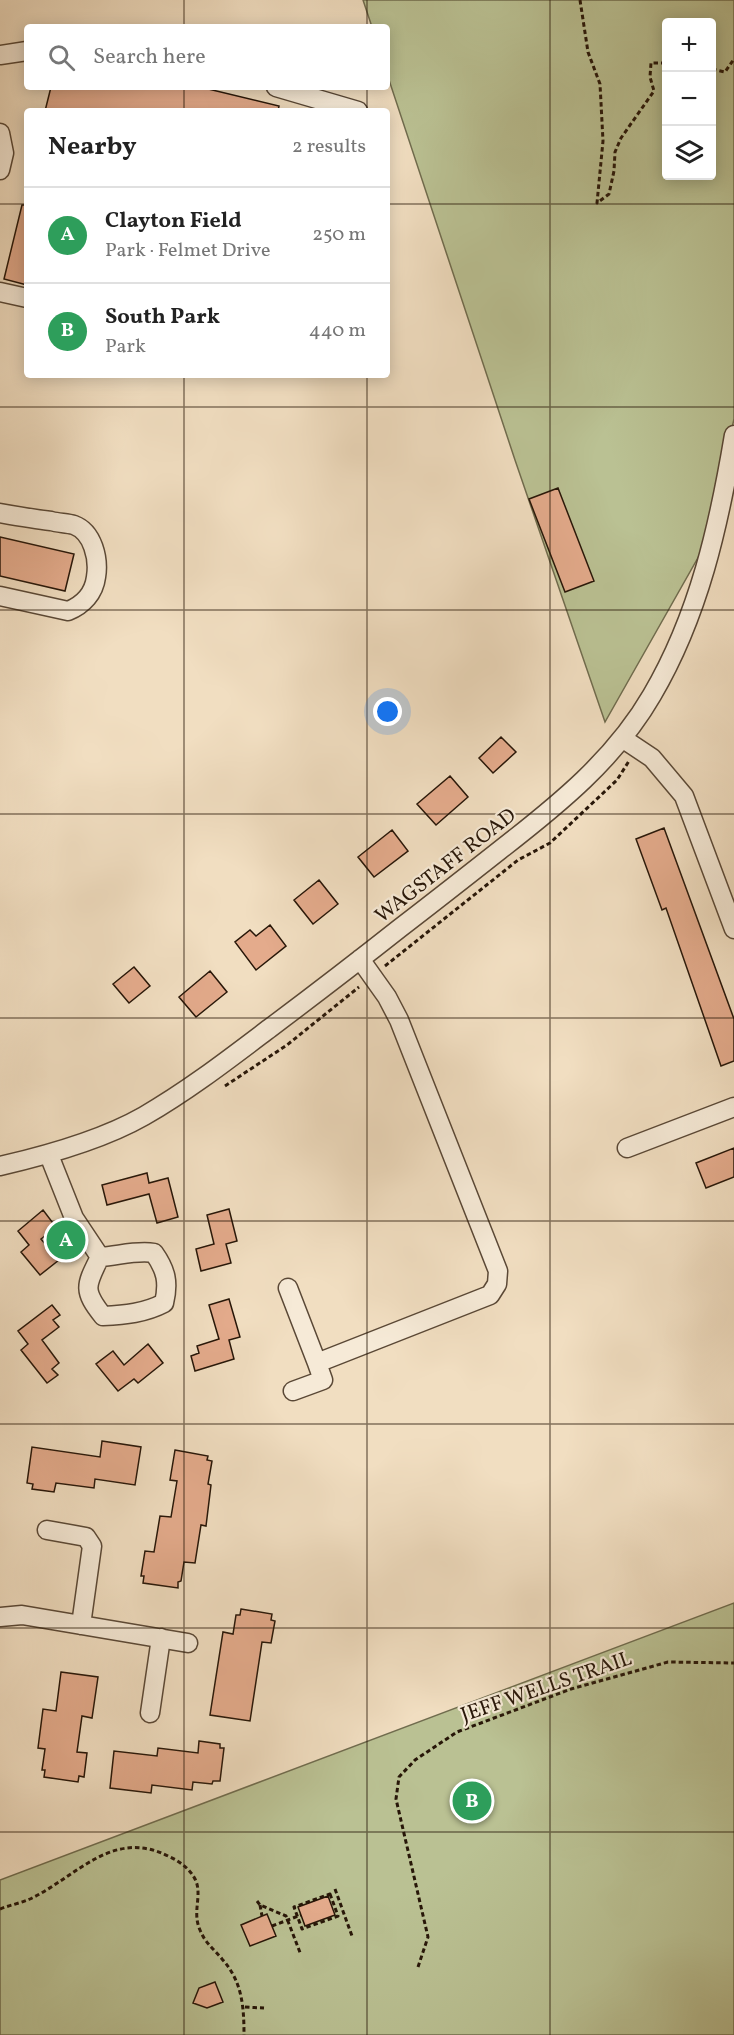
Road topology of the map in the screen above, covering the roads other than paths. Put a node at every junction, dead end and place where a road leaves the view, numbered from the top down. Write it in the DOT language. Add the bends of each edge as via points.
graph roads {
  1 [pos="24,51"];
  2 [pos="0,55"];
  3 [pos="286,90"];
  4 [pos="348,108"];
  5 [pos="0,133"];
  6 [pos="0,170"];
  7 [pos="0,291"];
  8 [pos="24,297"];
  9 [pos="734,435"];
  10 [pos="0,513"];
  11 [pos="0,596"];
  12 [pos="622,738"];
  13 [pos="734,928"];
  14 [pos="360,959"];
  15 [pos="734,1107"];
  16 [pos="627,1148"];
  17 [pos="49,1155"];
  18 [pos="0,1166"];
  19 [pos="100,1257"];
  20 [pos="288,1288"];
  21 [pos="317,1364"];
  22 [pos="293,1391"];
  23 [pos="47,1530"];
  24 [pos="0,1617"];
  25 [pos="81,1625"];
  26 [pos="161,1638"];
  27 [pos="188,1643"];
  28 [pos="150,1713"];
  1 -- 2 [label="street"];
  3 -- 4 [label="street"];
  5 -- 6 [label="street" via="4,153"];
  7 -- 8 [label="street"];
  9 -- 12 [label="street, WAGSTAFF ROAD" via="713,544 698,593 679,643 652,694"];
  10 -- 11 [label="street" via="75,525 86,534 98,564 96,582 88,597 68,611"];
  12 -- 13 [label="street" via="652,758 684,796"];
  12 -- 14 [label="street, WAGSTAFF ROAD" via="571,792"];
  14 -- 17 [label="street, WAGSTAFF ROAD" via="200,1081 142,1117"];
  14 -- 21 [label="street" via="399,1020 498,1271 497,1284 490,1295"];
  15 -- 16 [label="street"];
  17 -- 18 [label="street, WAGSTAFF ROAD"];
  17 -- 19 [label="street" via="74,1218"];
  19 -- 19 [label="street" via="87,1282 91,1301 103,1316 135,1313 164,1303 168,1287 154,1253 140,1251"];
  20 -- 21 [label="street"];
  21 -- 22 [label="street" via="323,1380"];
  23 -- 25 [label="street" via="86,1537 92,1546"];
  24 -- 25 [label="street" via="22,1615"];
  25 -- 26 [label="street"];
  26 -- 27 [label="street"];
  26 -- 28 [label="street"];
}
